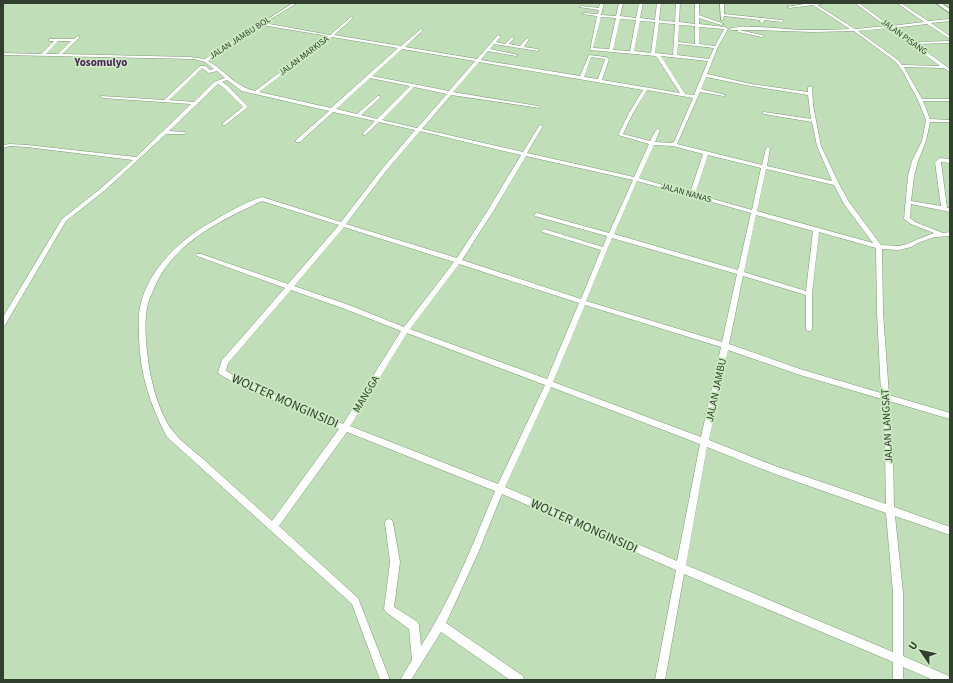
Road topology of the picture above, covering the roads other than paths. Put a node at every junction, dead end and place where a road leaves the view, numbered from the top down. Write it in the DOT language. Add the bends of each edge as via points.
graph roads {
  1 [pos="295,3"];
  2 [pos="602,3"];
  3 [pos="621,3"];
  4 [pos="641,3"];
  5 [pos="659,3"];
  6 [pos="678,3"];
  7 [pos="697,3"];
  8 [pos="722,3"];
  9 [pos="813,3"];
  10 [pos="823,3"];
  11 [pos="857,3"];
  12 [pos="899,3"];
  13 [pos="938,3"];
  14 [pos="581,7"];
  15 [pos="789,7"];
  16 [pos="600,9"];
  17 [pos="950,11"];
  18 [pos="584,14"];
  19 [pos="599,15"];
  20 [pos="697,16"];
  21 [pos="618,17"];
  22 [pos="351,18"];
  23 [pos="638,19"];
  24 [pos="762,19"];
  25 [pos="782,20"];
  26 [pos="950,20"];
  27 [pos="657,21"];
  28 [pos="929,22"];
  29 [pos="677,23"];
  30 [pos="261,24"];
  31 [pos="697,25"];
  32 [pos="890,27"];
  33 [pos="754,28"];
  34 [pos="764,28"];
  35 [pos="728,29"];
  36 [pos="421,30"];
  37 [pos="855,30"];
  38 [pos="751,34"];
  39 [pos="331,36"];
  40 [pos="499,36"];
  41 [pos="762,36"];
  42 [pos="512,38"];
  43 [pos="950,38"];
  44 [pos="527,39"];
  45 [pos="50,40"];
  46 [pos="57,40"];
  47 [pos="950,42"];
  48 [pos="492,43"];
  49 [pos="676,43"];
  50 [pos="912,43"];
  51 [pos="506,45"];
  52 [pos="697,45"];
  53 [pos="716,47"];
  54 [pos="402,48"];
  55 [pos="521,48"];
  56 [pos="486,50"];
  57 [pos="537,50"];
  58 [pos="611,51"];
  59 [pos="3,54"];
  60 [pos="632,54"];
  61 [pos="42,55"];
  62 [pos="59,55"];
  63 [pos="516,55"];
  64 [pos="656,55"];
  65 [pos="675,56"];
  66 [pos="711,60"];
  67 [pos="205,61"];
  68 [pos="477,61"];
  69 [pos="902,66"];
  70 [pos="944,67"];
  71 [pos="950,67"];
  72 [pos="217,69"];
  73 [pos="950,71"];
  74 [pos="704,75"];
  75 [pos="370,78"];
  76 [pos="581,78"];
  77 [pos="222,80"];
  78 [pos="600,81"];
  79 [pos="413,86"];
  80 [pos="810,86"];
  81 [pos="646,89"];
  82 [pos="698,90"];
  83 [pos="255,93"];
  84 [pos="450,94"];
  85 [pos="810,94"];
  86 [pos="683,95"];
  87 [pos="724,95"];
  88 [pos="103,97"];
  89 [pos="378,97"];
  90 [pos="695,97"];
  91 [pos="920,100"];
  92 [pos="950,100"];
  93 [pos="165,101"];
  94 [pos="194,103"];
  95 [pos="246,107"];
  96 [pos="538,107"];
  97 [pos="333,111"];
  98 [pos="764,112"];
  99 [pos="251,113"];
  100 [pos="358,116"];
  101 [pos="928,120"];
  102 [pos="377,121"];
  103 [pos="814,121"];
  104 [pos="950,121"];
  105 [pos="225,124"];
  106 [pos="541,126"];
  107 [pos="419,130"];
  108 [pos="658,130"];
  109 [pos="165,132"];
  110 [pos="183,133"];
  111 [pos="365,134"];
  112 [pos="298,141"];
  113 [pos="651,143"];
  114 [pos="673,145"];
  115 [pos="3,147"];
  116 [pos="768,148"];
  117 [pos="524,153"];
  118 [pos="706,153"];
  119 [pos="137,159"];
  120 [pos="950,161"];
  121 [pos="764,166"];
  122 [pos="635,178"];
  123 [pos="836,184"];
  124 [pos="692,194"];
  125 [pos="909,202"];
  126 [pos="947,209"];
  127 [pos="753,211"];
  128 [pos="537,216"];
  129 [pos="342,224"];
  130 [pos="816,229"];
  131 [pos="544,232"];
  132 [pos="942,234"];
  133 [pos="950,234"];
  134 [pos="610,236"];
  135 [pos="878,247"];
  136 [pos="604,250"];
  137 [pos="199,255"];
  138 [pos="458,260"];
  139 [pos="742,273"];
  140 [pos="288,287"];
  141 [pos="809,294"];
  142 [pos="582,302"];
  143 [pos="3,323"];
  144 [pos="809,329"];
  145 [pos="405,330"];
  146 [pos="724,346"];
  147 [pos="548,383"];
  148 [pos="886,397"];
  149 [pos="950,416"];
  150 [pos="345,428"];
  151 [pos="704,443"];
  152 [pos="500,489"];
  153 [pos="890,511"];
  154 [pos="389,523"];
  155 [pos="273,527"];
  156 [pos="950,531"];
  157 [pos="682,568"];
  158 [pos="440,625"];
  159 [pos="898,659"];
  160 [pos="417,662"];
  161 [pos="385,680"];
  162 [pos="405,680"];
  163 [pos="519,680"];
  164 [pos="660,680"];
  165 [pos="898,680"];
  166 [pos="945,680"];
  1 -- 30 [label="street, JALAN JAMBU BOL"];
  2 -- 16 [label="street"];
  3 -- 21 [label="street"];
  4 -- 23 [label="street"];
  5 -- 27 [label="street"];
  6 -- 29 [label="street"];
  7 -- 20 [label="street"];
  8 -- 24 [label="street" via="722,17"];
  9 -- 10 [label="street"];
  9 -- 15 [label="street"];
  9 -- 37 [label="street"];
  11 -- 32 [label="street, JALAN PISANG"];
  12 -- 28 [label="street"];
  13 -- 17 [label="main road"];
  14 -- 16 [label="street"];
  16 -- 19 [label="street"];
  18 -- 19 [label="street"];
  19 -- 21 [label="street"];
  19 -- 58 [label="street" via="591,49"];
  20 -- 31 [label="street"];
  20 -- 35 [label="street"];
  21 -- 23 [label="street"];
  21 -- 58 [label="street"];
  22 -- 39 [label="street, JALAN MARKISA"];
  23 -- 27 [label="street"];
  23 -- 60 [label="street"];
  24 -- 25 [label="street"];
  24 -- 34 [label="street"];
  26 -- 28 [label="street"];
  27 -- 29 [label="street"];
  27 -- 64 [label="street"];
  28 -- 32 [label="street"];
  28 -- 43 [label="street"];
  29 -- 31 [label="street"];
  29 -- 49 [label="street"];
  30 -- 39 [label="street"];
  30 -- 67 [label="street, JALAN JAMBU BOL"];
  31 -- 35 [label="street"];
  31 -- 52 [label="street"];
  32 -- 37 [label="street"];
  32 -- 50 [label="street, JALAN PISANG"];
  33 -- 34 [label="street"];
  33 -- 35 [label="street"];
  33 -- 38 [label="street"];
  34 -- 37 [label="street"];
  35 -- 38 [label="street"];
  35 -- 53 [label="street"];
  36 -- 54 [label="street"];
  37 -- 69 [label="street"];
  38 -- 41 [label="street"];
  39 -- 54 [label="street"];
  39 -- 83 [label="street, JALAN MARKISA"];
  40 -- 48 [label="street"];
  42 -- 51 [label="street"];
  44 -- 55 [label="street"];
  45 -- 46 [label="street"];
  46 -- 61 [label="street"];
  46 -- 62 [label="street" via="76,38"];
  47 -- 50 [label="street"];
  48 -- 51 [label="street"];
  48 -- 56 [label="street"];
  49 -- 52 [label="street"];
  49 -- 65 [label="street"];
  50 -- 70 [label="street, JALAN PISANG"];
  51 -- 55 [label="street"];
  52 -- 53 [label="street"];
  53 -- 66 [label="street"];
  54 -- 68 [label="street"];
  54 -- 75 [label="street"];
  55 -- 57 [label="street"];
  56 -- 63 [label="street"];
  56 -- 68 [label="street"];
  58 -- 60 [label="street"];
  59 -- 61 [label="street"];
  60 -- 64 [label="street"];
  61 -- 62 [label="street"];
  62 -- 67 [label="street" via="184,58"];
  64 -- 65 [label="street"];
  64 -- 86 [label="street"];
  65 -- 66 [label="street"];
  66 -- 74 [label="street"];
  67 -- 72 [label="street"];
  68 -- 76 [label="street"];
  68 -- 84 [label="street"];
  69 -- 70 [label="street"];
  69 -- 91 [label="street"];
  70 -- 71 [label="street"];
  70 -- 73 [label="street, JALAN PISANG"];
  72 -- 77 [label="street"];
  72 -- 93 [label="street" via="209,72 201,67"];
  74 -- 82 [label="street"];
  74 -- 85 [label="street"];
  75 -- 79 [label="street"];
  75 -- 97 [label="street"];
  76 -- 78 [label="street"];
  76 -- 78 [label="street" via="590,56 606,58"];
  77 -- 83 [label="street, JALAN NANAS"];
  77 -- 94 [label="street"];
  77 -- 95 [label="street"];
  78 -- 81 [label="street"];
  79 -- 84 [label="street"];
  79 -- 102 [label="street"];
  80 -- 85 [label="street"];
  81 -- 86 [label="street"];
  81 -- 113 [label="street" via="620,136"];
  82 -- 87 [label="street"];
  82 -- 90 [label="street"];
  83 -- 97 [label="street, JALAN NANAS"];
  84 -- 96 [label="street"];
  84 -- 107 [label="street"];
  85 -- 103 [label="street"];
  86 -- 90 [label="street"];
  88 -- 93 [label="street"];
  89 -- 100 [label="street"];
  90 -- 114 [label="street"];
  91 -- 92 [label="street"];
  91 -- 101 [label="street"];
  93 -- 94 [label="street"];
  94 -- 109 [label="street"];
  95 -- 99 [label="street"];
  95 -- 105 [label="street"];
  97 -- 100 [label="street, JALAN NANAS"];
  97 -- 112 [label="street"];
  98 -- 103 [label="street"];
  100 -- 102 [label="street, JALAN NANAS"];
  101 -- 104 [label="street"];
  101 -- 125 [label="street" via="924,141 911,176"];
  102 -- 107 [label="street, JALAN NANAS"];
  102 -- 111 [label="street"];
  103 -- 123 [label="street" via="819,146"];
  106 -- 117 [label="street, MANGGA"];
  107 -- 117 [label="street, JALAN NANAS"];
  107 -- 129 [label="street"];
  108 -- 113 [label="street"];
  109 -- 110 [label="street"];
  109 -- 119 [label="street"];
  113 -- 114 [label="street"];
  113 -- 122 [label="street"];
  114 -- 118 [label="street"];
  115 -- 119 [label="street" via="27,146"];
  116 -- 121 [label="street, JALAN JAMBU"];
  117 -- 122 [label="street, JALAN NANAS"];
  117 -- 138 [label="street, MANGGA"];
  118 -- 121 [label="street"];
  118 -- 124 [label="street"];
  119 -- 143 [label="street" via="64,220"];
  120 -- 126 [label="street" via="938,162"];
  121 -- 123 [label="street"];
  121 -- 127 [label="street, JALAN JAMBU"];
  122 -- 124 [label="street, JALAN NANAS"];
  122 -- 134 [label="street"];
  123 -- 135 [label="street" via="846,203"];
  124 -- 127 [label="street, JALAN NANAS"];
  125 -- 126 [label="street"];
  125 -- 132 [label="street" via="907,219"];
  127 -- 130 [label="street, JALAN NANAS"];
  127 -- 139 [label="street, JALAN JAMBU"];
  128 -- 134 [label="street"];
  129 -- 138 [label="street"];
  129 -- 140 [label="street"];
  129 -- 155 [label="street" via="262,199 207,226 184,244 154,278 144,303 144,358 156,410 170,434"];
  130 -- 135 [label="street, JALAN NANAS"];
  130 -- 141 [label="street"];
  131 -- 136 [label="street"];
  132 -- 133 [label="street, JALAN NANAS"];
  132 -- 135 [label="street, JALAN NANAS" via="926,237 909,246"];
  134 -- 136 [label="street"];
  134 -- 139 [label="street"];
  135 -- 148 [label="street, JALAN LANGSAT"];
  136 -- 142 [label="street"];
  137 -- 140 [label="street"];
  138 -- 142 [label="street"];
  138 -- 145 [label="street, MANGGA"];
  139 -- 141 [label="street"];
  139 -- 146 [label="street, JALAN JAMBU"];
  140 -- 145 [label="street"];
  140 -- 150 [label="street, WOLTER MONGINSIDI" via="225,362 222,372 243,384"];
  141 -- 144 [label="street"];
  142 -- 146 [label="street"];
  142 -- 147 [label="street"];
  145 -- 147 [label="street"];
  145 -- 150 [label="street, MANGGA"];
  146 -- 148 [label="street"];
  146 -- 151 [label="street, JALAN JAMBU"];
  147 -- 151 [label="street"];
  147 -- 152 [label="street"];
  148 -- 149 [label="street"];
  148 -- 153 [label="street, JALAN LANGSAT"];
  150 -- 152 [label="street, WOLTER MONGINSIDI"];
  150 -- 155 [label="street, MANGGA"];
  151 -- 153 [label="street"];
  151 -- 157 [label="street, JALAN JAMBU"];
  152 -- 157 [label="street, WOLTER MONGINSIDI"];
  152 -- 158 [label="street"];
  153 -- 156 [label="street"];
  153 -- 159 [label="street, JALAN LANGSAT" via="898,593"];
  154 -- 160 [label="street" via="395,562 389,609 414,626"];
  155 -- 161 [label="street" via="355,601"];
  157 -- 159 [label="street, WOLTER MONGINSIDI"];
  157 -- 164 [label="street, JALAN JAMBU"];
  158 -- 160 [label="street"];
  158 -- 163 [label="street"];
  159 -- 165 [label="street, JALAN LANGSAT"];
  159 -- 166 [label="street, WOLTER MONGINSIDI"];
  160 -- 162 [label="street"];
}
